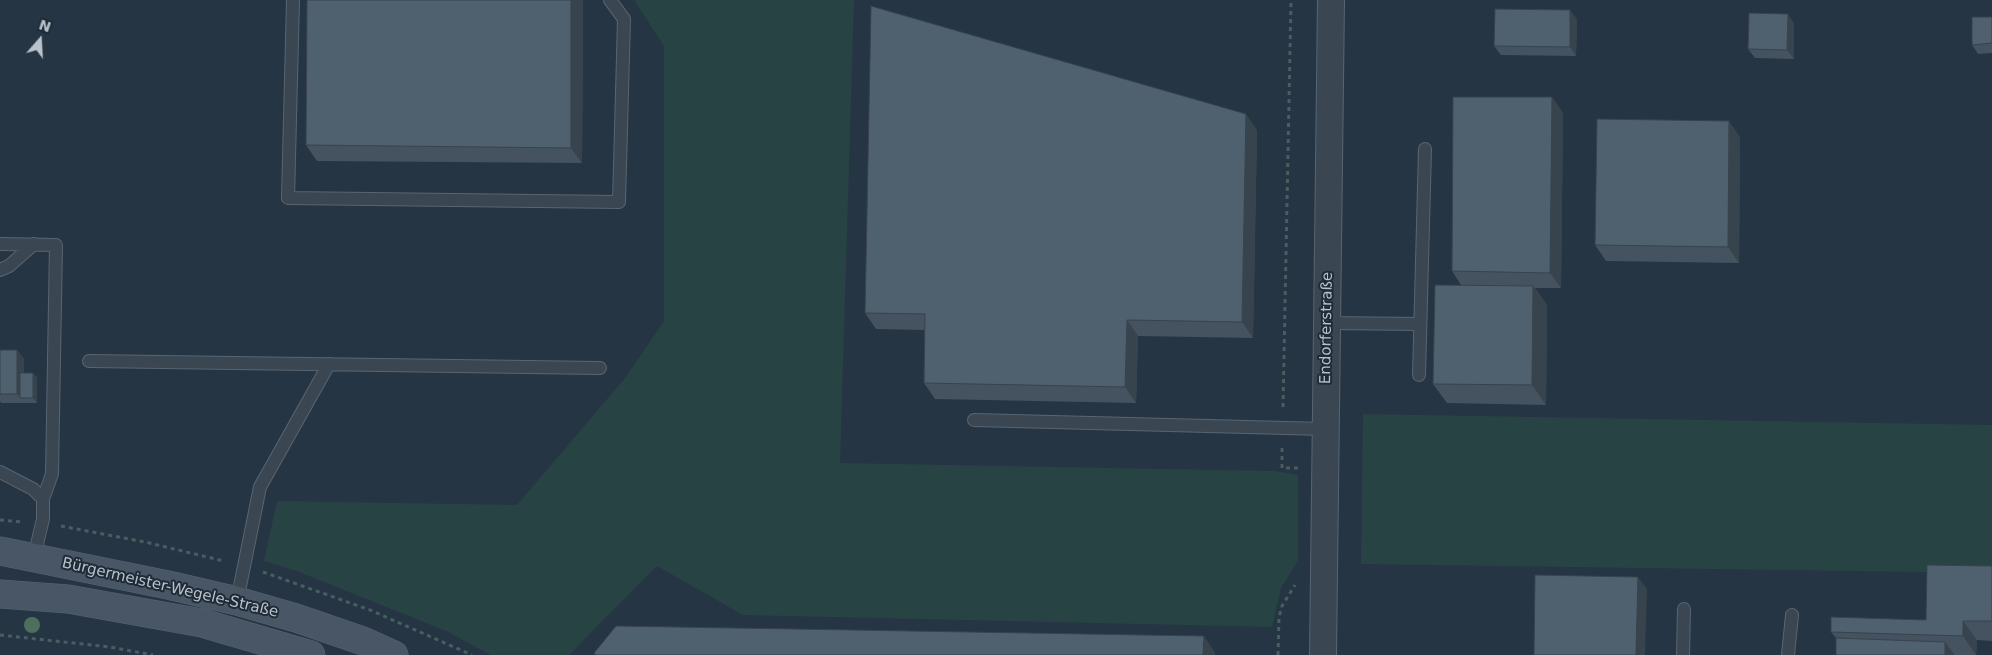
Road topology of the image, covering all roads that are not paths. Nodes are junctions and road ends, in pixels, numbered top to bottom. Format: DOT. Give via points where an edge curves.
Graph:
graph roads {
  1 [pos="293,0"];
  2 [pos="610,0"];
  3 [pos="1331,0"];
  4 [pos="1425,149"];
  5 [pos="0,244"];
  6 [pos="34,244"];
  7 [pos="0,270"];
  8 [pos="1327,323"];
  9 [pos="1420,324"];
  10 [pos="89,360"];
  11 [pos="329,364"];
  12 [pos="600,368"];
  13 [pos="1419,375"];
  14 [pos="974,420"];
  15 [pos="1325,430"];
  16 [pos="0,472"];
  17 [pos="43,499"];
  18 [pos="0,551"];
  19 [pos="34,557"];
  20 [pos="0,594"];
  21 [pos="237,601"];
  22 [pos="1684,609"];
  23 [pos="1792,615"];
  24 [pos="311,655"];
  25 [pos="394,655"];
  26 [pos="1323,655"];
  27 [pos="1683,655"];
  28 [pos="1788,655"];
  1 -- 2 [label="lane" via="288,198 619,202 624,19"];
  3 -- 8 [label="street, Endorferstraße"];
  4 -- 9 [label="lane"];
  5 -- 6 [label="lane"];
  6 -- 7 [label="lane"];
  6 -- 17 [label="lane" via="56,246 52,474"];
  8 -- 9 [label="lane"];
  8 -- 15 [label="street, Endorferstraße"];
  9 -- 13 [label="lane"];
  10 -- 11 [label="lane"];
  11 -- 12 [label="lane"];
  11 -- 21 [label="lane" via="260,487"];
  14 -- 15 [label="lane"];
  15 -- 26 [label="street, Endorferstraße"];
  16 -- 17 [label="lane" via="33,489"];
  17 -- 19 [label="lane" via="42,524"];
  18 -- 19 [label="main road, Bürgermeister-Wegele-Straße"];
  19 -- 21 [label="main road, Bürgermeister-Wegele-Straße"];
  20 -- 24 [label="main road, Bürgermeister-Wegele-Straße" via="68,600 202,623"];
  21 -- 25 [label="main road, Bürgermeister-Wegele-Straße" via="347,636"];
  22 -- 27 [label="lane"];
  23 -- 28 [label="lane"];
}
